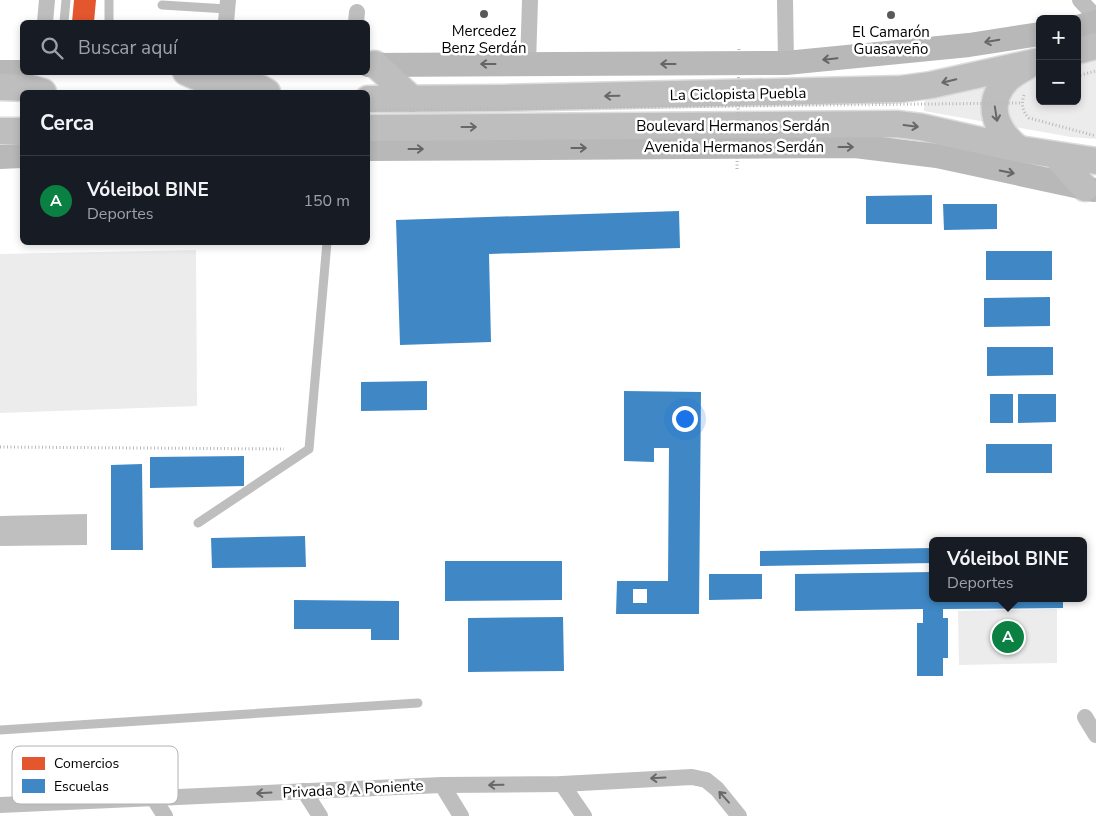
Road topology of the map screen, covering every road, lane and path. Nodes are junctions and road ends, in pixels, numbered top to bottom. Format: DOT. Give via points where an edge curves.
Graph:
graph roads {
  1 [pos="47,0"];
  2 [pos="66,0"];
  3 [pos="110,0"];
  4 [pos="530,0"];
  5 [pos="785,0"];
  6 [pos="1080,0"];
  7 [pos="162,5"];
  8 [pos="227,10"];
  9 [pos="1096,17"];
  10 [pos="45,20"];
  11 [pos="64,20"];
  12 [pos="109,20"];
  13 [pos="1096,22"];
  14 [pos="1081,26"];
  15 [pos="1036,35"];
  16 [pos="1096,46"];
  17 [pos="739,48"];
  18 [pos="1081,50"];
  19 [pos="786,63"];
  20 [pos="1035,63"];
  21 [pos="371,64"];
  22 [pos="528,64"];
  23 [pos="0,72"];
  24 [pos="20,72"];
  25 [pos="1096,72"];
  26 [pos="193,75"];
  27 [pos="1081,75"];
  28 [pos="0,87"];
  29 [pos="36,90"];
  30 [pos="264,90"];
  31 [pos="370,99"];
  32 [pos="412,99"];
  33 [pos="20,100"];
  34 [pos="0,101"];
  35 [pos="738,105"];
  36 [pos="370,110"];
  37 [pos="370,128"];
  38 [pos="0,131"];
  39 [pos="20,131"];
  40 [pos="1096,136"];
  41 [pos="370,149"];
  42 [pos="1019,150"];
  43 [pos="1055,155"];
  44 [pos="20,156"];
  45 [pos="0,157"];
  46 [pos="1096,161"];
  47 [pos="737,169"];
  48 [pos="1091,189"];
  49 [pos="327,245"];
  50 [pos="0,447"];
  51 [pos="309,449"];
  52 [pos="198,523"];
  53 [pos="418,703"];
  54 [pos="1085,717"];
  55 [pos="0,730"];
  56 [pos="1096,735"];
  57 [pos="562,784"];
  58 [pos="442,785"];
  59 [pos="304,791"];
  60 [pos="178,798"];
  61 [pos="26,804"];
  62 [pos="157,804"];
  63 [pos="0,805"];
  64 [pos="165,816"];
  65 [pos="320,816"];
  66 [pos="461,816"];
  67 [pos="584,816"];
  68 [pos="739,816"];
  1 -- 10 [label="street"];
  2 -- 11 [label="lane"];
  3 -- 12 [label="lane"];
  4 -- 22 [label="street"];
  5 -- 19 [label="street"];
  6 -- 9 [label="street"];
  7 -- 8 [label="lane"];
  13 -- 14 [label="main road"];
  15 -- 19 [label="main road, one-way" via="969,45"];
  16 -- 18 [label="main road"];
  17 -- 35 [label="path, bridge"];
  19 -- 22 [label="main road, one-way"];
  20 -- 32 [label="main road, Boulevard Hermanos Serdán, one-way" via="902,89"];
  20 -- 42 [label="main road, one-way" via="1007,79 1000,88 995,105 1002,132"];
  22 -- 21 [label="main road, one-way"];
  21 -- 32 [label="main road"];
  23 -- 24 [label="main road"];
  25 -- 27 [label="path"];
  26 -- 30 [label="main road" via="210,82"];
  28 -- 29 [label="main road"];
  31 -- 32 [label="main road, Boulevard Hermanos Serdán"];
  33 -- 34 [label="main road"];
  35 -- 36 [label="path, La Ciclopista Puebla, bridge"];
  35 -- 40 [label="path, La Ciclopista Puebla, bridge" via="1022,103 1026,114 1034,120"];
  35 -- 47 [label="path, bridge"];
  37 -- 42 [label="main road, Boulevard Hermanos Serdán, one-way" via="897,124"];
  38 -- 39 [label="main road"];
  41 -- 48 [label="main road, Avenida Hermanos Serdán, one-way" via="855,146 937,156"];
  42 -- 43 [label="main road, Boulevard Hermanos Serdán"];
  43 -- 46 [label="main road, Boulevard Hermanos Serdán"];
  43 -- 48 [label="main road"];
  44 -- 45 [label="main road"];
  49 -- 51 [label="lane"];
  50 -- 51 [label="path"];
  51 -- 52 [label="lane"];
  53 -- 55 [label="lane"];
  54 -- 56 [label="street"];
  57 -- 58 [label="street, Privada 8 A Poniente, one-way"];
  57 -- 67 [label="street"];
  68 -- 57 [label="street, Privada 8 A Poniente, one-way" via="706,780 692,777"];
  58 -- 59 [label="street, Privada 8 A Poniente"];
  58 -- 66 [label="street"];
  59 -- 60 [label="street, Privada 8 A Poniente, one-way"];
  59 -- 65 [label="street"];
  61 -- 63 [label="street, Privada 8 A Poniente"];
  62 -- 64 [label="street"];
}
